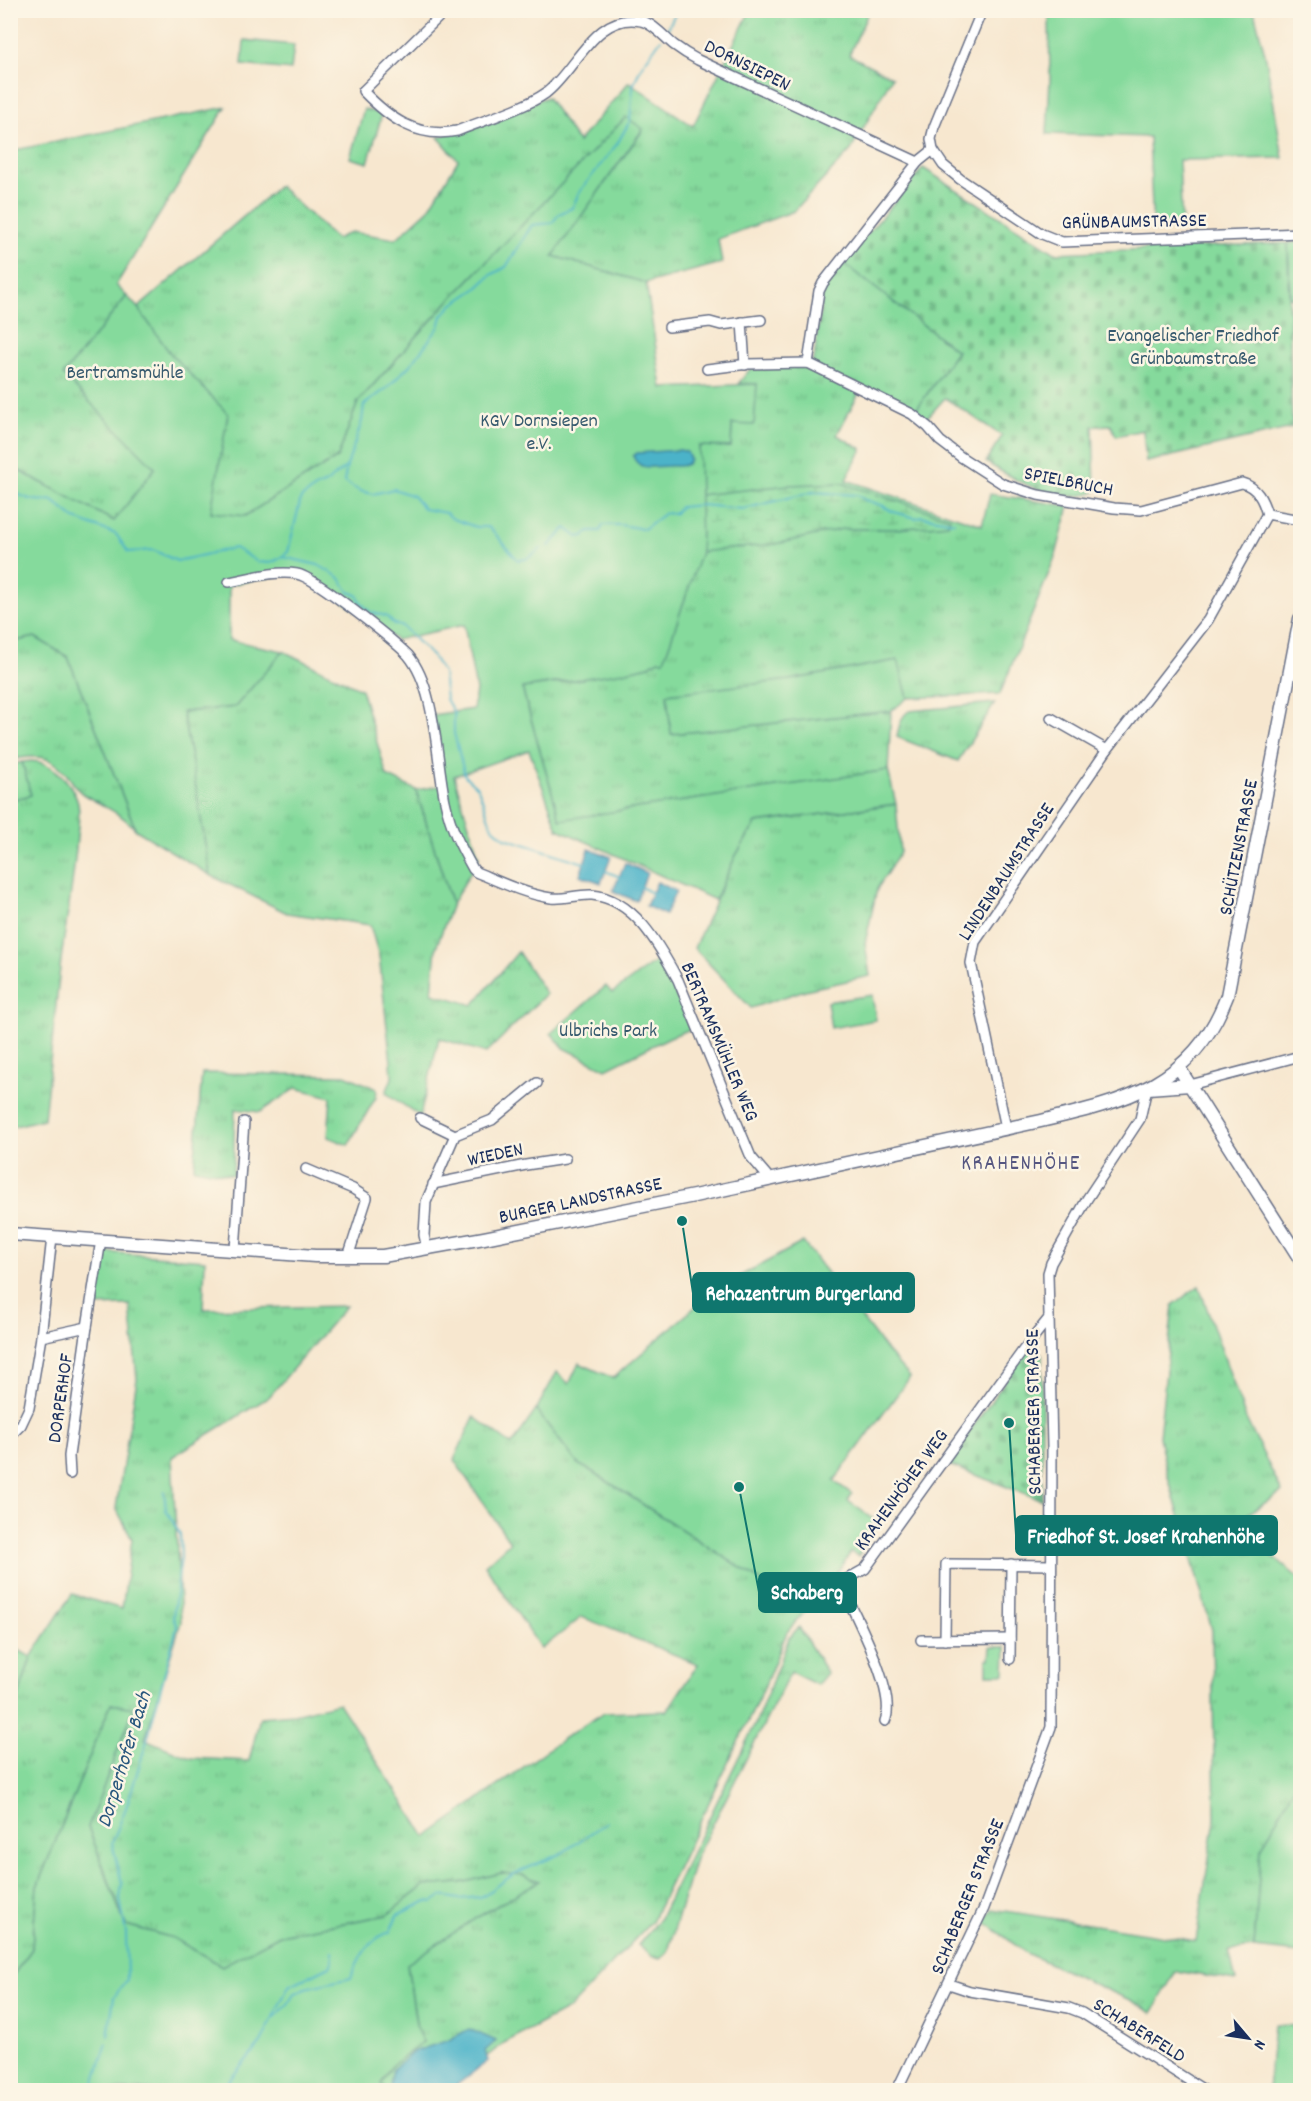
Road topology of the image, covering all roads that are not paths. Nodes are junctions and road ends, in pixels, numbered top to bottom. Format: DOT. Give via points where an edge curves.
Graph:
graph roads {
  1 [pos="446,10"];
  2 [pos="982,10"];
  3 [pos="933,150"];
  4 [pos="918,162"];
  5 [pos="1300,233"];
  6 [pos="762,320"];
  7 [pos="742,322"];
  8 [pos="669,327"];
  9 [pos="808,363"];
  10 [pos="745,365"];
  11 [pos="707,369"];
  12 [pos="1267,514"];
  13 [pos="1300,520"];
  14 [pos="229,582"];
  15 [pos="1300,619"];
  16 [pos="1051,718"];
  17 [pos="1107,750"];
  18 [pos="1300,1056"];
  19 [pos="1179,1068"];
  20 [pos="537,1083"];
  21 [pos="1190,1085"];
  22 [pos="1147,1088"];
  23 [pos="420,1118"];
  24 [pos="244,1122"];
  25 [pos="1006,1128"];
  26 [pos="455,1136"];
  27 [pos="565,1159"];
  28 [pos="306,1169"];
  29 [pos="769,1178"];
  30 [pos="433,1184"];
  31 [pos="10,1233"];
  32 [pos="52,1237"];
  33 [pos="102,1240"];
  34 [pos="427,1249"];
  35 [pos="235,1250"];
  36 [pos="348,1257"];
  37 [pos="1300,1258"];
  38 [pos="1049,1318"];
  39 [pos="87,1327"];
  40 [pos="42,1336"];
  41 [pos="10,1436"];
  42 [pos="70,1474"];
  43 [pos="1011,1564"];
  44 [pos="1051,1564"];
  45 [pos="921,1640"];
  46 [pos="945,1640"];
  47 [pos="1010,1640"];
  48 [pos="1010,1659"];
  49 [pos="885,1721"];
  50 [pos="950,1984"];
  51 [pos="897,2091"];
  52 [pos="1204,2091"];
  1 -- 4 [label="street, DORNSIEPEN" via="363,91 381,110 426,133 456,131 534,100 566,73 595,36 610,26 639,20 707,65"];
  2 -- 3 [label="street" via="934,127"];
  3 -- 4 [label="street"];
  3 -- 5 [label="street, GRÜNBAUMSTRASSE" via="960,179 1042,234 1062,242"];
  4 -- 9 [label="street" via="821,285"];
  6 -- 7 [label="street"];
  7 -- 8 [label="street"];
  7 -- 10 [label="street"];
  9 -- 10 [label="street, SPIELBRUCH"];
  9 -- 12 [label="street, SPIELBRUCH" via="912,414 960,458 1003,484 1044,496 1141,510 1242,483 1257,492"];
  10 -- 11 [label="street, SPIELBRUCH"];
  12 -- 13 [label="street"];
  12 -- 17 [label="street, LINDENBAUMSTRASSE" via="1208,620"];
  14 -- 29 [label="street, BERTRAMSMÜHLER WEG" via="288,573 303,575 408,655 426,688 445,801 455,836 473,868 515,889 549,898 600,897 619,904 636,919 659,947 678,980 751,1157"];
  15 -- 19 [label="main road, SCHÜTZENSTRASSE" via="1229,989 1208,1035"];
  16 -- 17 [label="street"];
  17 -- 25 [label="street, LINDENBAUMSTRASSE" via="981,933 971,955"];
  18 -- 21 [label="street"];
  19 -- 21 [label="main road"];
  19 -- 22 [label="main road, BURGER LANDSTRASSE"];
  20 -- 26 [label="street, WIEDEN" via="492,1120"];
  21 -- 22 [label="main road, BURGER LANDSTRASSE"];
  21 -- 37 [label="main road"];
  22 -- 25 [label="main road, BURGER LANDSTRASSE" via="1090,1110"];
  22 -- 38 [label="street, SCHABERGER STRASSE" via="1140,1119 1093,1190 1049,1268"];
  23 -- 26 [label="street, WIEDEN"];
  24 -- 35 [label="street"];
  25 -- 29 [label="main road, BURGER LANDSTRASSE"];
  26 -- 30 [label="street, WIEDEN"];
  27 -- 30 [label="street, WIEDEN"];
  28 -- 36 [label="street" via="367,1198"];
  29 -- 34 [label="main road, BURGER LANDSTRASSE"];
  30 -- 34 [label="street, WIEDEN" via="425,1210"];
  31 -- 32 [label="main road, BURGER LANDSTRASSE"];
  32 -- 33 [label="main road, BURGER LANDSTRASSE"];
  32 -- 40 [label="street, DORPERHOF"];
  33 -- 35 [label="main road, BURGER LANDSTRASSE"];
  33 -- 39 [label="street, DORPERHOF"];
  34 -- 36 [label="main road, BURGER LANDSTRASSE"];
  35 -- 36 [label="main road, BURGER LANDSTRASSE"];
  38 -- 44 [label="street, SCHABERGER STRASSE"];
  38 -- 49 [label="street, KRAHENHÖHER WEG" via="865,1569 840,1583 883,1684 888,1708"];
  39 -- 40 [label="street, DORPERHOF"];
  39 -- 42 [label="street, DORPERHOF" via="69,1456"];
  40 -- 41 [label="street, DORPERHOF" via="27,1414"];
  43 -- 44 [label="street"];
  43 -- 46 [label="street" via="946,1564"];
  43 -- 47 [label="street"];
  44 -- 50 [label="street, SCHABERGER STRASSE" via="1051,1728 984,1908"];
  45 -- 46 [label="street"];
  46 -- 47 [label="street"];
  47 -- 48 [label="street"];
  50 -- 51 [label="street, SCHABERGER STRASSE"];
  50 -- 52 [label="street, SCHABERFELD" via="1082,2013"];
}
